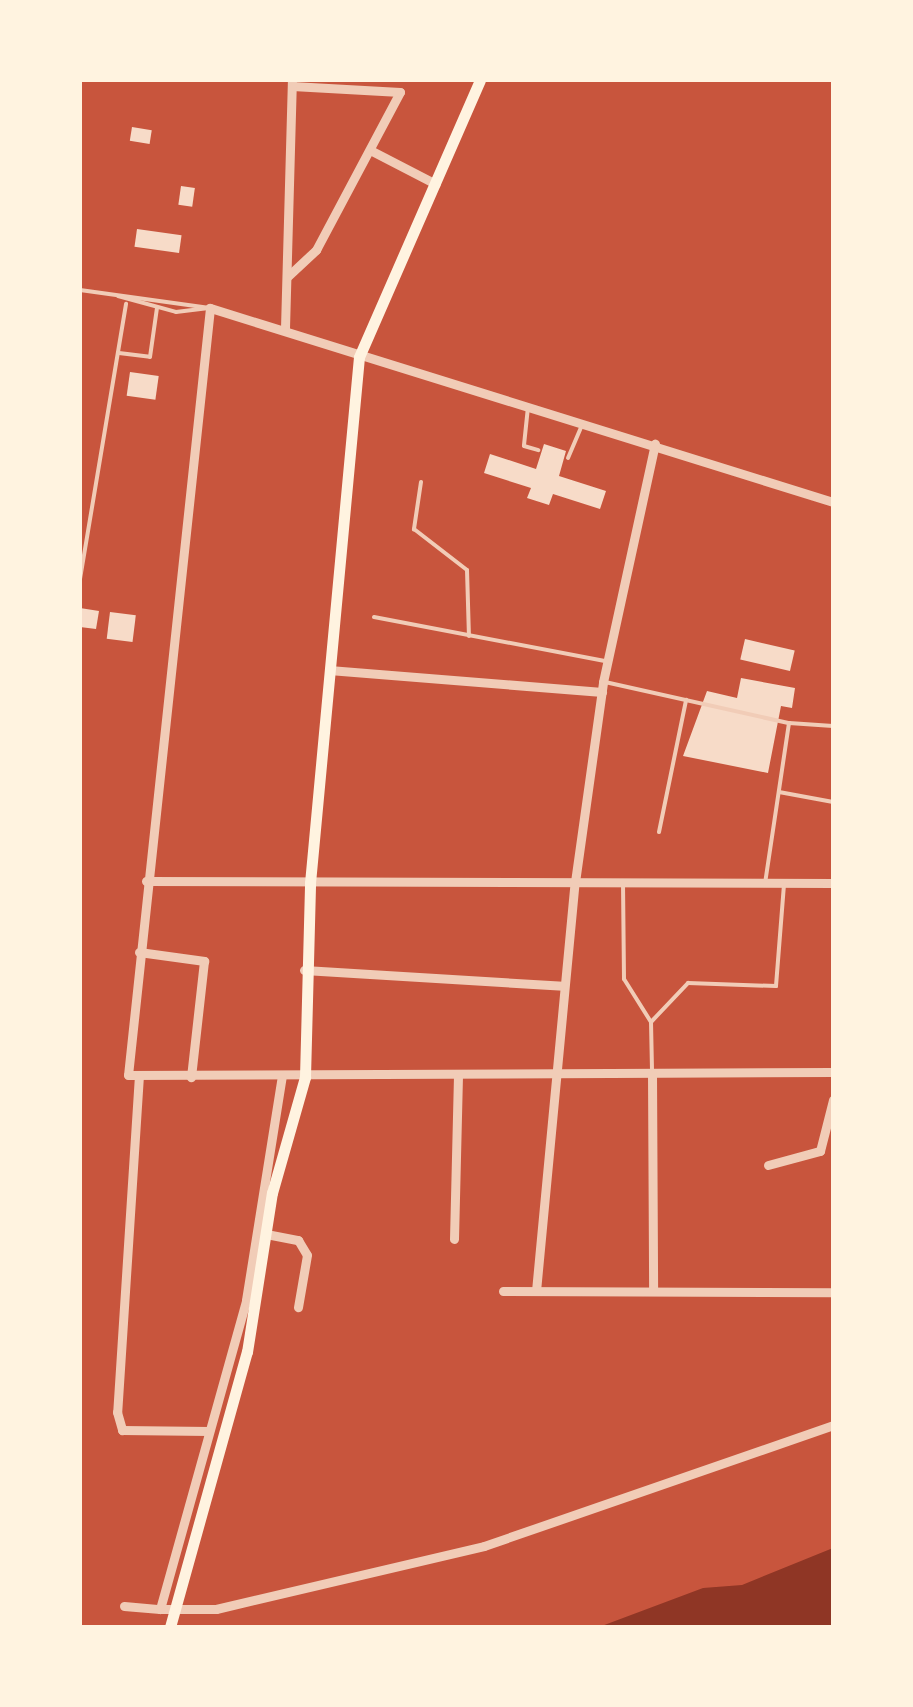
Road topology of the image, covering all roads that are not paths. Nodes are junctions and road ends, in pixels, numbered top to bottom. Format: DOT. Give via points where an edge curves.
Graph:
graph roads {
  1 [pos="398,80"];
  2 [pos="480,80"];
  3 [pos="292,83"];
  4 [pos="400,92"];
  5 [pos="370,150"];
  6 [pos="436,184"];
  7 [pos="287,277"];
  8 [pos="80,290"];
  9 [pos="118,296"];
  10 [pos="126,304"];
  11 [pos="157,308"];
  12 [pos="210,308"];
  13 [pos="286,328"];
  14 [pos="119,353"];
  15 [pos="360,357"];
  16 [pos="528,407"];
  17 [pos="582,423"];
  18 [pos="654,444"];
  19 [pos="538,450"];
  20 [pos="568,458"];
  21 [pos="422,482"];
  22 [pos="833,502"];
  23 [pos="80,579"];
  24 [pos="374,618"];
  25 [pos="469,636"];
  26 [pos="608,662"];
  27 [pos="329,670"];
  28 [pos="602,687"];
  29 [pos="686,700"];
  30 [pos="789,723"];
  31 [pos="833,726"];
  32 [pos="778,792"];
  33 [pos="833,802"];
  34 [pos="659,832"];
  35 [pos="146,880"];
  36 [pos="575,882"];
  37 [pos="623,882"];
  38 [pos="310,883"];
  39 [pos="765,883"];
  40 [pos="784,883"];
  41 [pos="833,883"];
  42 [pos="139,952"];
  43 [pos="304,970"];
  44 [pos="563,986"];
  45 [pos="651,1022"];
  46 [pos="833,1072"];
  47 [pos="652,1074"];
  48 [pos="139,1075"];
  49 [pos="458,1075"];
  50 [pos="554,1075"];
  51 [pos="282,1076"];
  52 [pos="305,1077"];
  53 [pos="191,1078"];
  54 [pos="833,1100"];
  55 [pos="768,1164"];
  56 [pos="258,1232"];
  57 [pos="454,1238"];
  58 [pos="654,1290"];
  59 [pos="504,1291"];
  60 [pos="536,1291"];
  61 [pos="833,1292"];
  62 [pos="298,1307"];
  63 [pos="833,1424"];
  64 [pos="209,1431"];
  65 [pos="124,1606"];
  66 [pos="160,1609"];
  67 [pos="170,1627"];
  1 -- 4 [label="street"];
  2 -- 6 [label="main road"];
  3 -- 4 [label="street"];
  3 -- 7 [label="street"];
  4 -- 5 [label="street"];
  5 -- 6 [label="street"];
  5 -- 7 [label="street" via="316,250"];
  6 -- 15 [label="main road"];
  7 -- 13 [label="street"];
  8 -- 9 [label="lane"];
  9 -- 10 [label="lane"];
  9 -- 12 [label="lane"];
  10 -- 11 [label="lane"];
  10 -- 14 [label="lane"];
  11 -- 12 [label="lane"];
  11 -- 14 [label="lane" via="150,357"];
  12 -- 13 [label="street"];
  12 -- 35 [label="street"];
  13 -- 15 [label="street"];
  14 -- 23 [label="lane"];
  15 -- 16 [label="street"];
  15 -- 27 [label="main road"];
  16 -- 17 [label="street"];
  16 -- 19 [label="lane" via="524,446"];
  17 -- 18 [label="street"];
  17 -- 20 [label="lane"];
  18 -- 22 [label="street"];
  18 -- 26 [label="street"];
  21 -- 25 [label="lane" via="414,529 467,570"];
  24 -- 25 [label="lane"];
  25 -- 26 [label="lane"];
  26 -- 28 [label="street"];
  27 -- 28 [label="street"];
  27 -- 38 [label="main road"];
  28 -- 29 [label="lane"];
  28 -- 36 [label="street"];
  29 -- 30 [label="lane"];
  29 -- 34 [label="lane"];
  30 -- 31 [label="lane"];
  30 -- 32 [label="lane"];
  32 -- 33 [label="lane"];
  32 -- 39 [label="lane"];
  35 -- 38 [label="street"];
  35 -- 42 [label="street"];
  36 -- 37 [label="street"];
  36 -- 38 [label="street"];
  36 -- 44 [label="street"];
  37 -- 39 [label="street"];
  37 -- 45 [label="lane" via="624,979"];
  38 -- 43 [label="main road"];
  39 -- 40 [label="street"];
  40 -- 41 [label="street"];
  40 -- 45 [label="lane" via="776,986 688,984"];
  42 -- 48 [label="street" via="128,1075"];
  42 -- 53 [label="street" via="204,960"];
  43 -- 44 [label="street"];
  43 -- 52 [label="main road"];
  44 -- 50 [label="street"];
  45 -- 47 [label="lane"];
  46 -- 47 [label="street"];
  47 -- 50 [label="street"];
  47 -- 58 [label="street"];
  48 -- 53 [label="street"];
  48 -- 64 [label="street" via="117,1412 122,1430"];
  49 -- 50 [label="street"];
  49 -- 52 [label="street"];
  49 -- 57 [label="street"];
  50 -- 60 [label="street"];
  51 -- 52 [label="street"];
  51 -- 53 [label="street"];
  51 -- 56 [label="street"];
  52 -- 67 [label="main road" via="272,1193 247,1352"];
  54 -- 55 [label="street" via="820,1151"];
  56 -- 62 [label="street" via="298,1240 307,1254"];
  56 -- 64 [label="street"];
  58 -- 60 [label="street"];
  58 -- 61 [label="street"];
  59 -- 60 [label="street"];
  63 -- 66 [label="street" via="484,1546 216,1609"];
  64 -- 66 [label="street"];
  65 -- 66 [label="street"];
}
